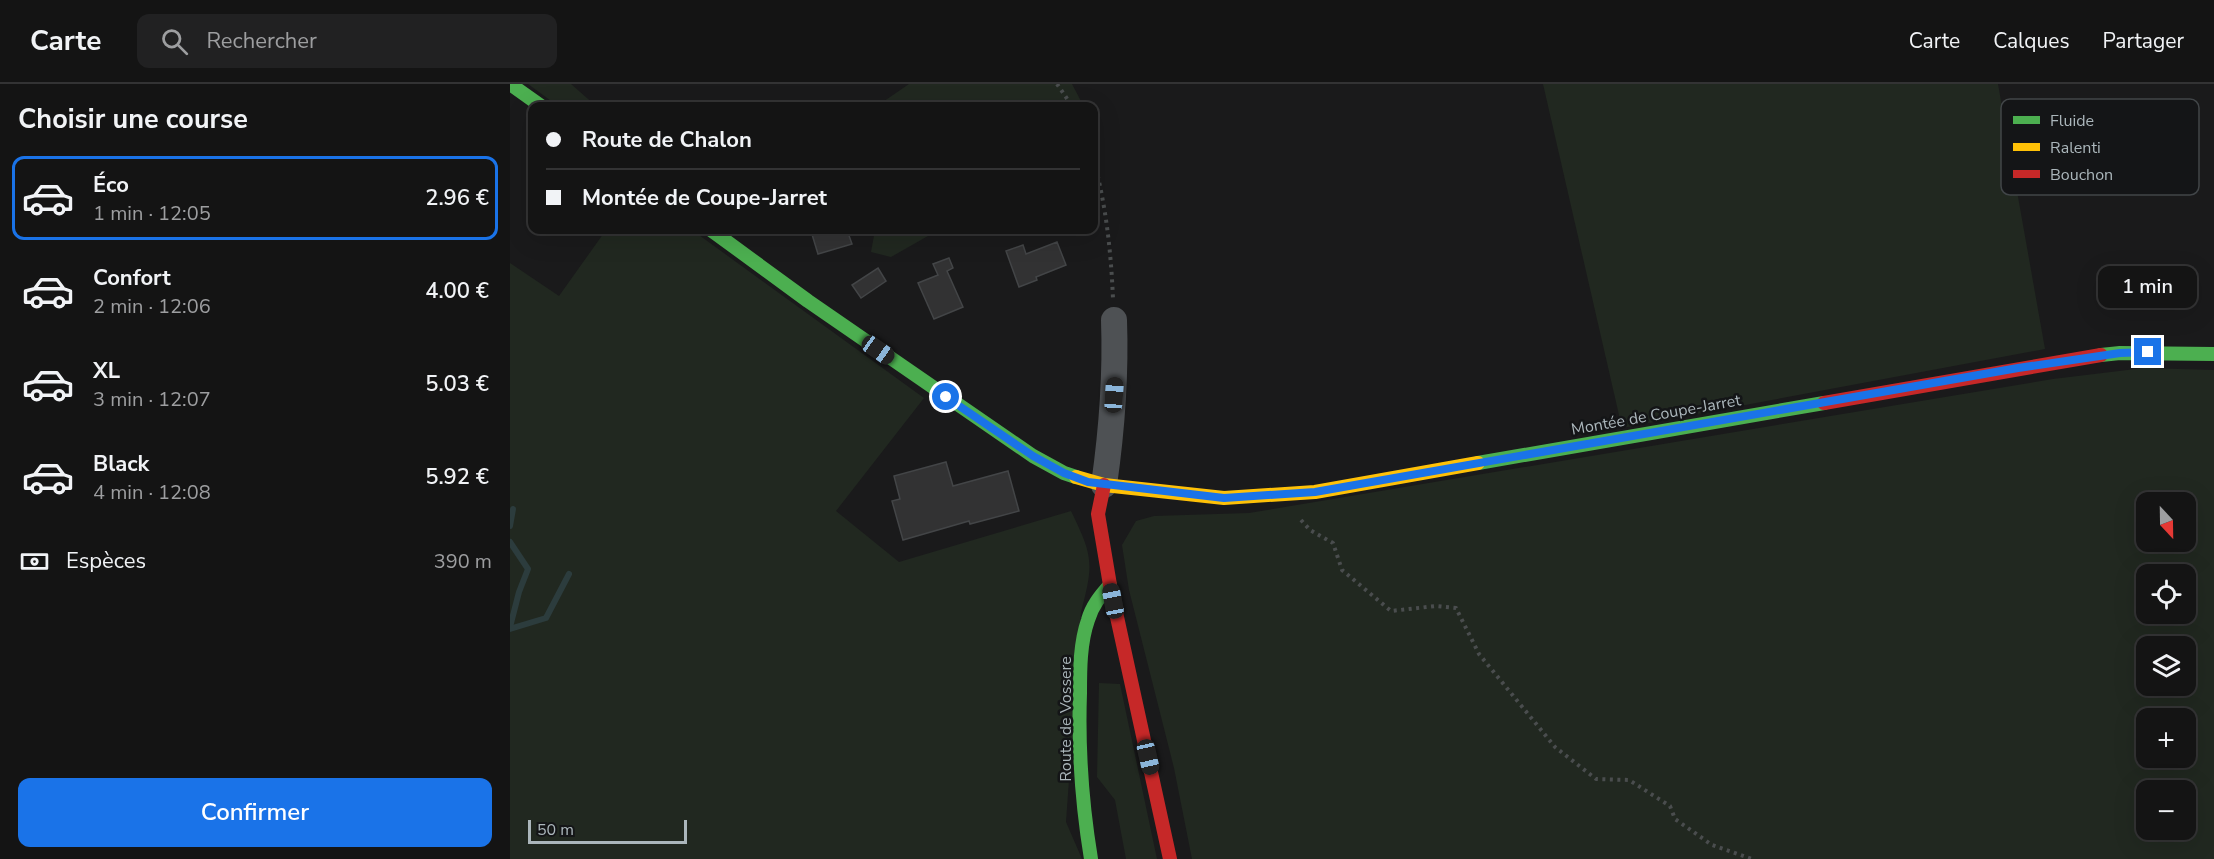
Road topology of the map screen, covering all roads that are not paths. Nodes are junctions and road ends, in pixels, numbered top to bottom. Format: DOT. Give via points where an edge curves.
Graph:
graph roads {
  1 [pos="510,84"];
  2 [pos="535,102"];
  3 [pos="717,234"];
  4 [pos="1114,320"];
  5 [pos="2214,354"];
  6 [pos="1104,485"];
  7 [pos="1110,585"];
  8 [pos="1091,859"];
  9 [pos="1170,859"];
  1 -- 2 [label="main road"];
  3 -- 6 [label="main road, Montée de Coupe-Jarret" via="1033,456 1064,473"];
  4 -- 6 [label="street" via="1115,385"];
  5 -- 6 [label="main road, Montée de Coupe-Jarret" via="2129,353 2079,358 1283,495 1224,498"];
  6 -- 7 [label="main road" via="1098,514"];
  7 -- 8 [label="main road, Route de Vossere" via="1091,609 1081,659 1080,770"];
  7 -- 9 [label="main road"];
}
